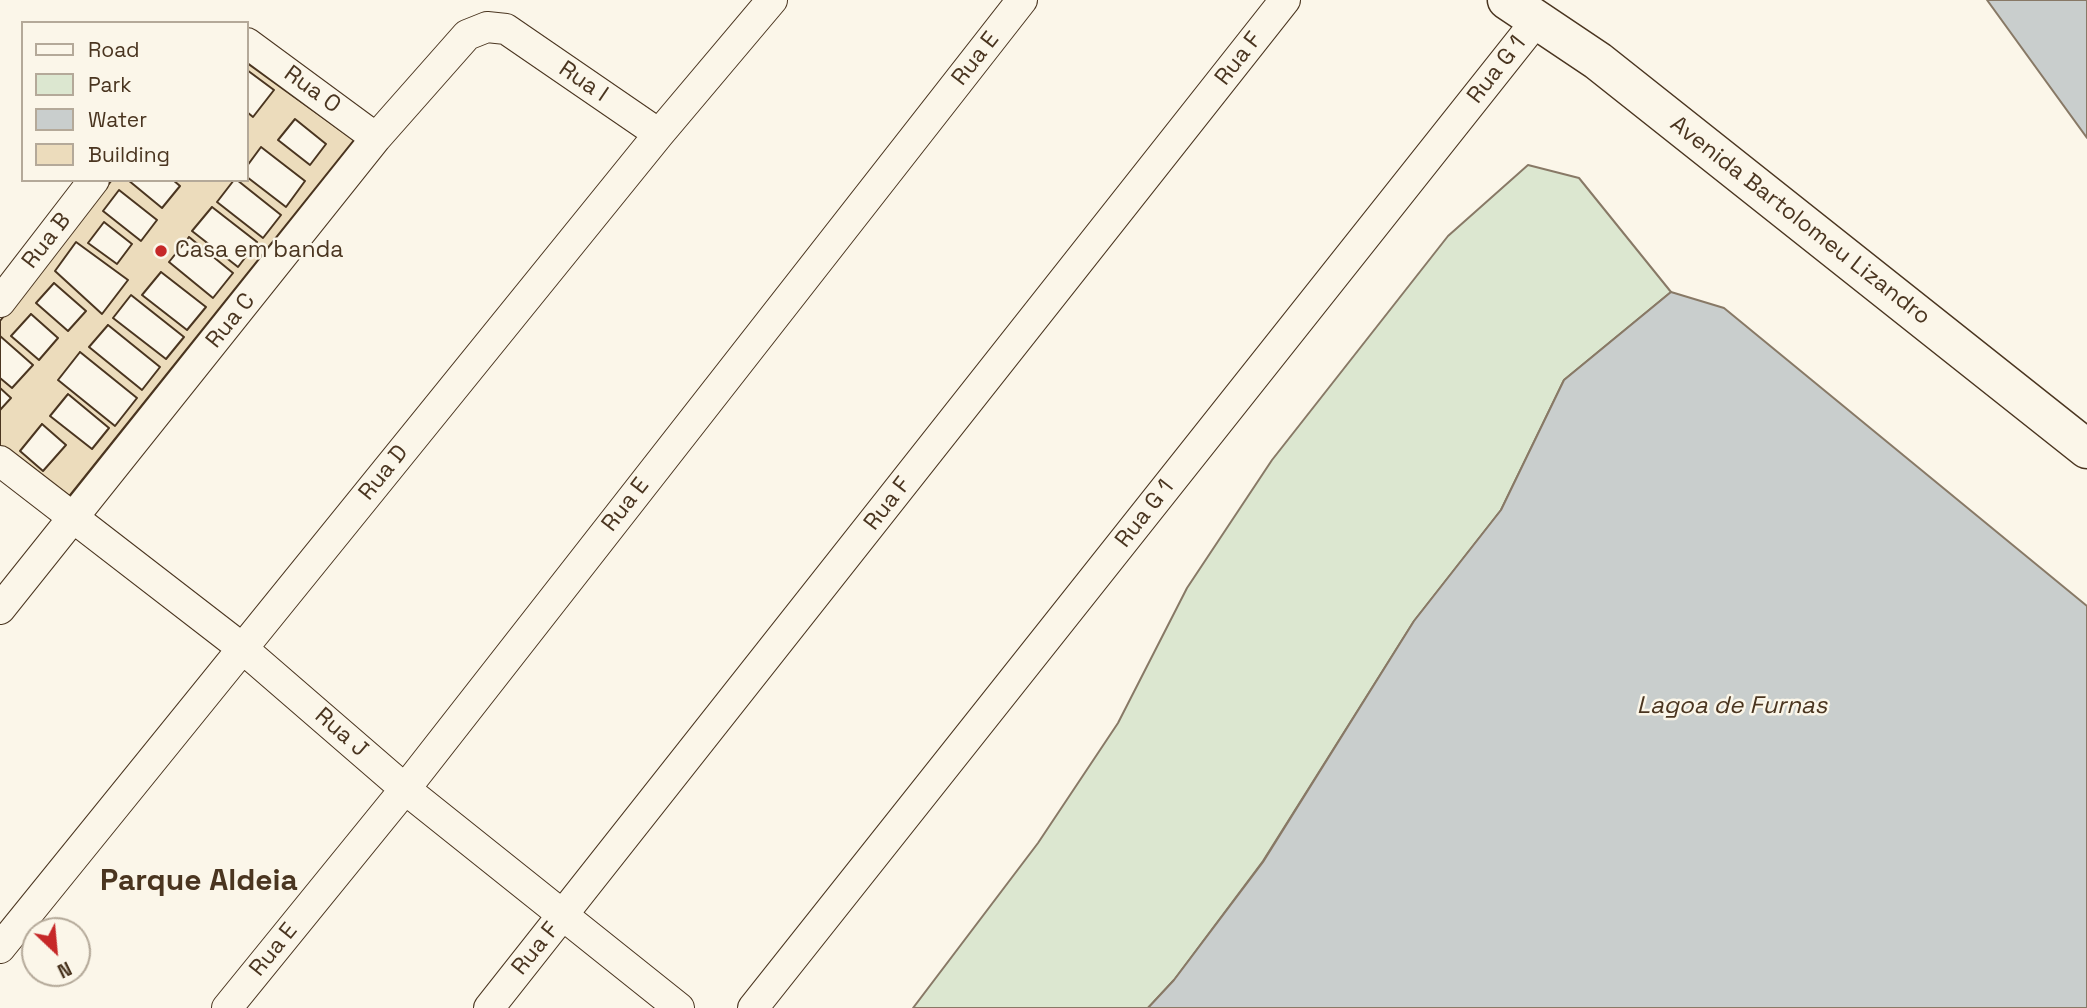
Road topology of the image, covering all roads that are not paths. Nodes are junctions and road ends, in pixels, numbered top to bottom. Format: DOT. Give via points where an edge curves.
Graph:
graph roads {
  1 [pos="772,0"];
  2 [pos="1022,0"];
  3 [pos="1285,0"];
  4 [pos="1522,10"];
  5 [pos="506,29"];
  6 [pos="248,44"];
  7 [pos="659,134"];
  8 [pos="376,138"];
  9 [pos="92,182"];
  10 [pos="0,302"];
  11 [pos="2087,449"];
  12 [pos="0,461"];
  13 [pos="74,518"];
  14 [pos="0,609"];
  15 [pos="242,648"];
  16 [pos="405,789"];
  17 [pos="563,916"];
  18 [pos="0,948"];
  19 [pos="227,1008"];
  20 [pos="489,1008"];
  21 [pos="679,1008"];
  22 [pos="753,1008"];
  1 -- 7 [label="street, Rua D"];
  2 -- 16 [label="street, Rua E"];
  3 -- 17 [label="street, Rua F"];
  4 -- 11 [label="highway, Avenida Bartolomeu Lizandro" via="1598,61"];
  4 -- 22 [label="street, Rua G 1"];
  5 -- 7 [label="street, Rua I"];
  5 -- 8 [label="street, Rua C" via="486,27 467,35"];
  6 -- 8 [label="street, Rua O"];
  7 -- 15 [label="street, Rua D"];
  8 -- 13 [label="street, Rua C"];
  9 -- 10 [label="street, Rua B"];
  12 -- 13 [label="street, Rua J"];
  13 -- 14 [label="street, Rua C"];
  13 -- 15 [label="street, Rua J"];
  15 -- 16 [label="street, Rua J"];
  15 -- 18 [label="street, Rua D"];
  16 -- 17 [label="street, Rua J"];
  16 -- 19 [label="street, Rua E"];
  17 -- 20 [label="street, Rua F"];
  17 -- 21 [label="street, Rua J"];
}
